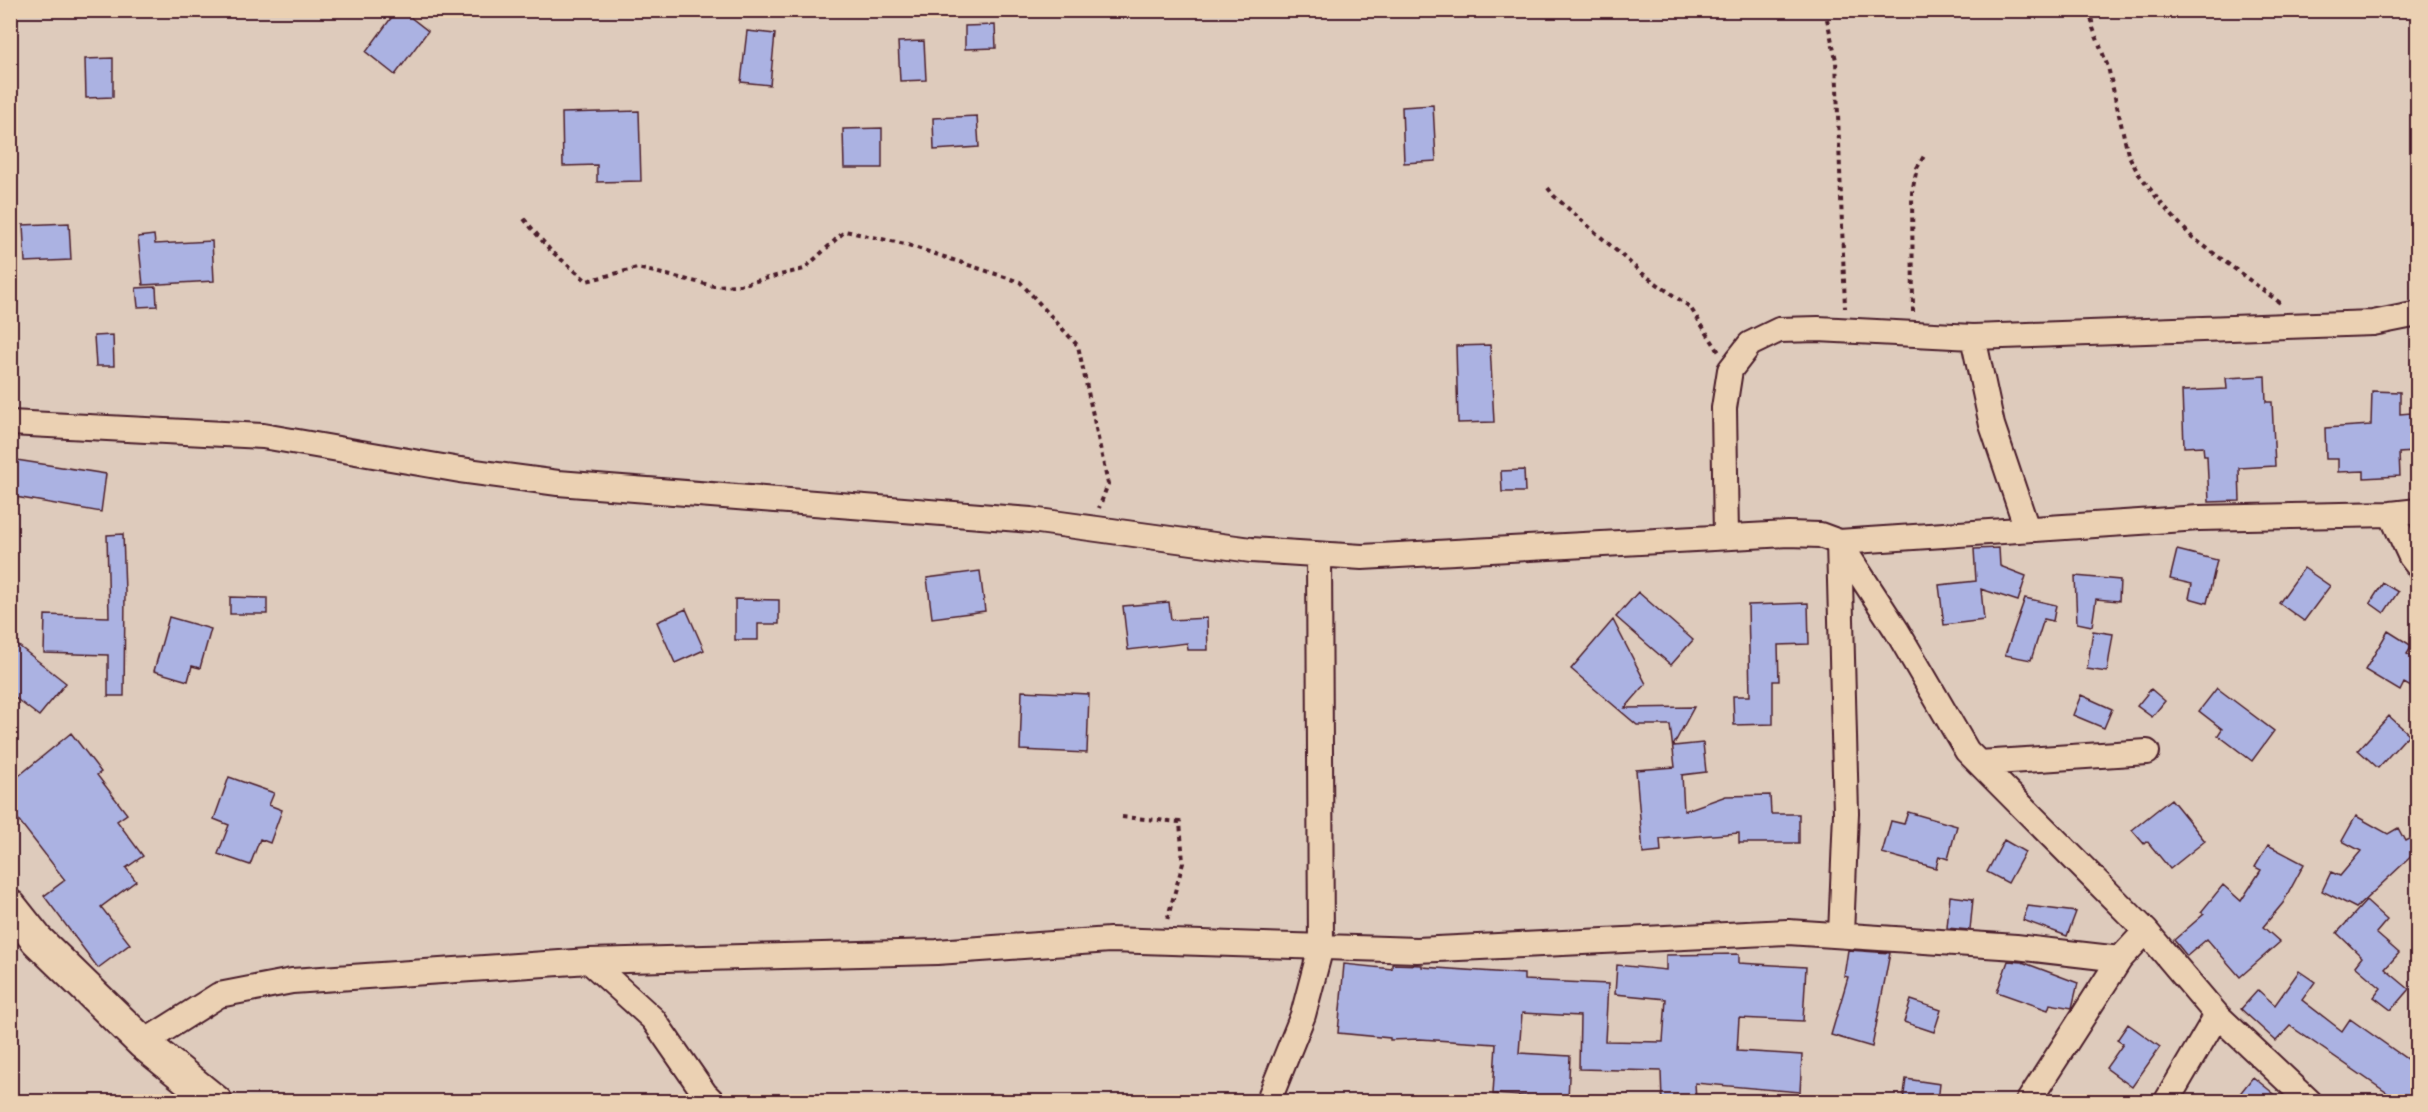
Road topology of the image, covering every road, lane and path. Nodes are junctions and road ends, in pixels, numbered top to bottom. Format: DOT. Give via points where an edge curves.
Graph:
graph roads {
  1 [pos="1825,10"];
  2 [pos="2090,10"];
  3 [pos="1924,156"];
  4 [pos="1548,188"];
  5 [pos="524,219"];
  6 [pos="2418,314"];
  7 [pos="2311,325"];
  8 [pos="1846,330"];
  9 [pos="1914,334"];
  10 [pos="1973,337"];
  11 [pos="1730,370"];
  12 [pos="10,423"];
  13 [pos="2418,511"];
  14 [pos="2391,514"];
  15 [pos="1092,528"];
  16 [pos="2027,529"];
  17 [pos="1726,537"];
  18 [pos="1839,542"];
  19 [pos="1319,555"];
  20 [pos="2418,566"];
  21 [pos="2147,752"];
  22 [pos="1979,763"];
  23 [pos="1122,817"];
  24 [pos="10,906"];
  25 [pos="2146,931"];
  26 [pos="1841,934"];
  27 [pos="1162,942"];
  28 [pos="1321,946"];
  29 [pos="2120,960"];
  30 [pos="589,961"];
  31 [pos="2217,1015"];
  32 [pos="143,1043"];
  33 [pos="216,1101"];
  34 [pos="713,1101"];
  35 [pos="1268,1101"];
  36 [pos="2028,1101"];
  37 [pos="2166,1101"];
  38 [pos="2310,1101"];
  1 -- 8 [label="path" via="1836,60"];
  2 -- 7 [label="path" via="2128,154 2138,173 2192,237"];
  3 -- 9 [label="path" via="1912,192"];
  4 -- 11 [label="path" via="1643,274 1690,307"];
  5 -- 15 [label="path" via="550,250 587,281 637,268 714,286 740,285 804,269 845,231 905,244 1020,282 1078,346 1108,484"];
  6 -- 7 [label="street" via="2373,323"];
  7 -- 10 [label="street"];
  8 -- 9 [label="street"];
  8 -- 11 [label="street" via="1779,330 1750,344"];
  9 -- 10 [label="street"];
  10 -- 16 [label="street" via="1992,425"];
  11 -- 17 [label="street" via="1724,408"];
  12 -- 15 [label="street" via="263,436 558,483"];
  13 -- 14 [label="street"];
  14 -- 16 [label="street" via="2199,518"];
  14 -- 20 [label="street"];
  15 -- 19 [label="street" via="1251,550"];
  16 -- 18 [label="street"];
  17 -- 18 [label="street" via="1809,534"];
  17 -- 19 [label="street" via="1362,557"];
  18 -- 22 [label="street" via="1967,751"];
  18 -- 26 [label="street" via="1846,813"];
  19 -- 28 [label="street"];
  21 -- 22 [label="street"];
  22 -- 25 [label="street"];
  23 -- 27 [label="path" via="1180,822 1183,863"];
  24 -- 32 [label="street" via="38,940"];
  25 -- 29 [label="street"];
  25 -- 31 [label="street"];
  26 -- 28 [label="street" via="1788,932 1417,950"];
  26 -- 29 [label="street" via="2016,947"];
  27 -- 28 [label="street"];
  27 -- 30 [label="street" via="1110,940 937,952"];
  28 -- 35 [label="street" via="1303,1015"];
  29 -- 36 [label="street"];
  30 -- 32 [label="street" via="292,981 219,995"];
  30 -- 34 [label="street" via="653,1019"];
  31 -- 37 [label="street"];
  31 -- 38 [label="street"];
  32 -- 33 [label="street"];
}
